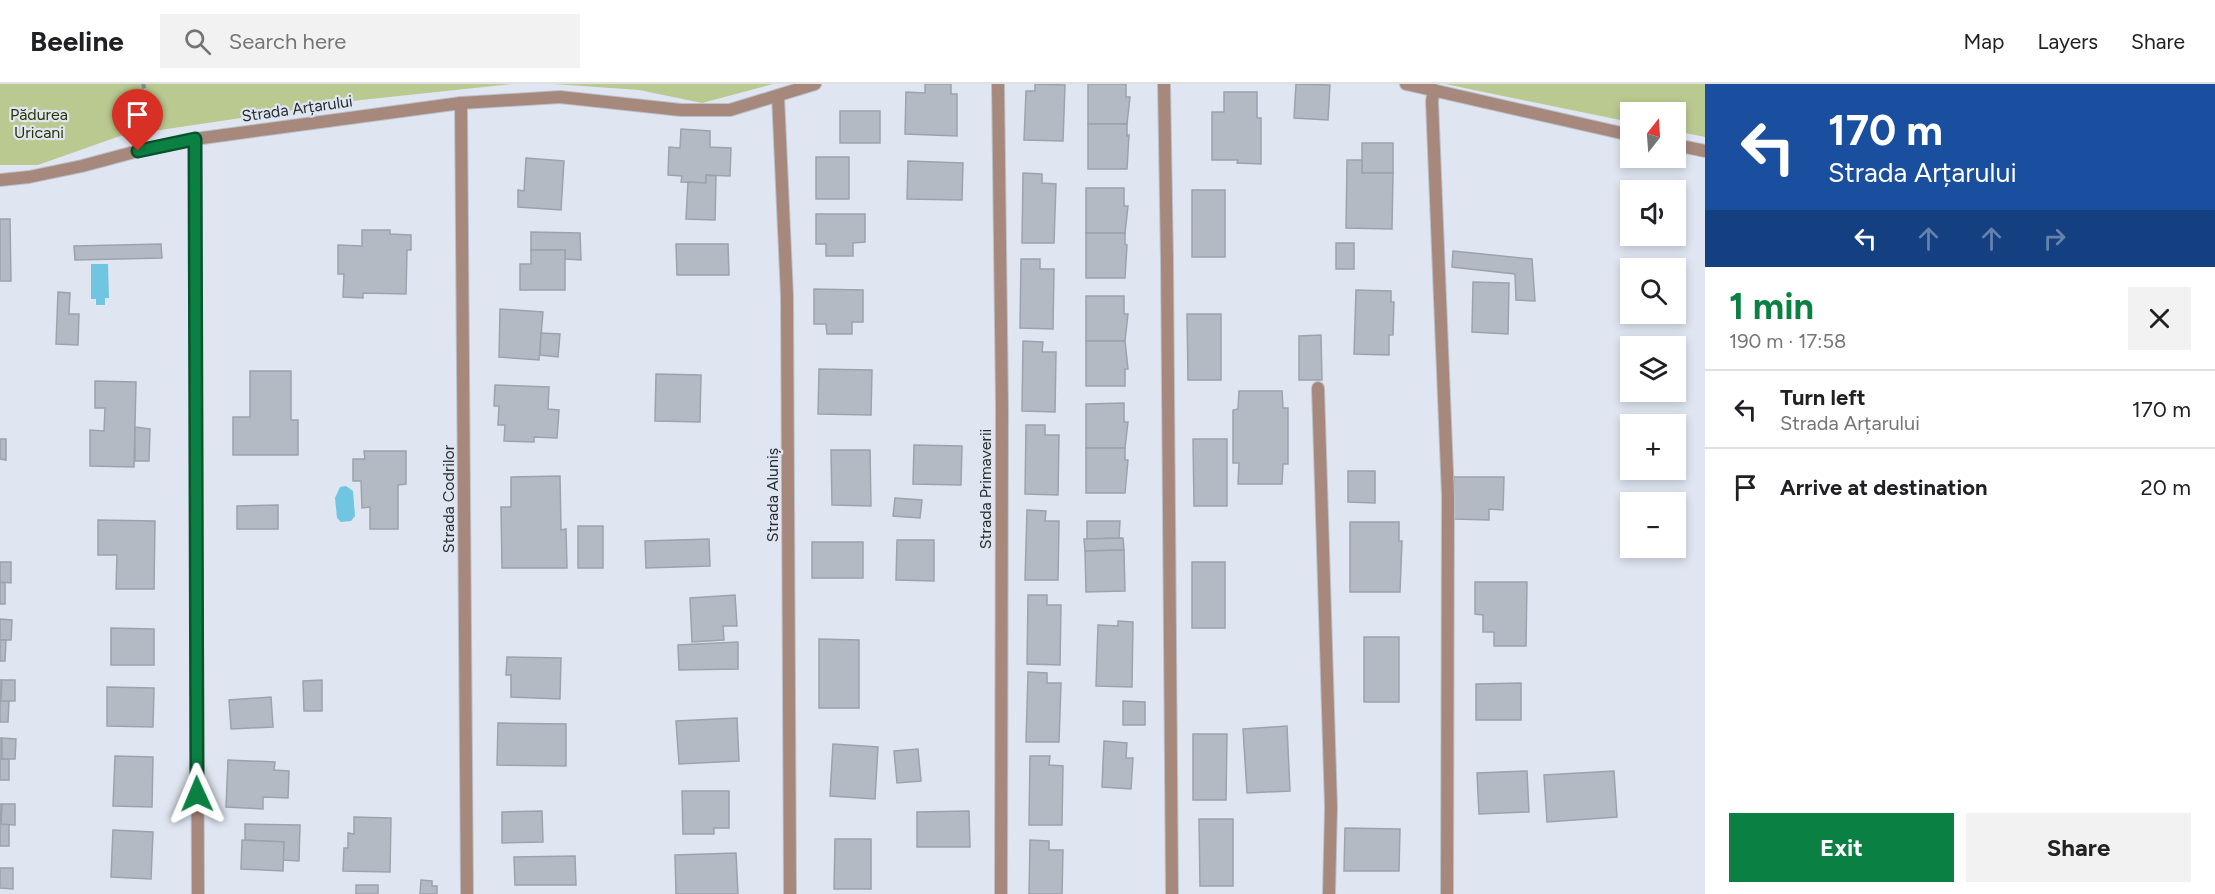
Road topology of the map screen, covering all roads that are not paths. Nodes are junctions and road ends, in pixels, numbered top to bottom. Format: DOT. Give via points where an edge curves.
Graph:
graph roads {
  1 [pos="815,84"];
  2 [pos="998,84"];
  3 [pos="1164,84"];
  4 [pos="1406,84"];
  5 [pos="1434,90"];
  6 [pos="778,96"];
  7 [pos="461,103"];
  8 [pos="1620,133"];
  9 [pos="195,139"];
  10 [pos="1686,147"];
  11 [pos="1705,151"];
  12 [pos="0,180"];
  13 [pos="1318,388"];
  14 [pos="198,894"];
  15 [pos="467,894"];
  16 [pos="790,894"];
  17 [pos="1001,894"];
  18 [pos="1172,894"];
  19 [pos="1329,894"];
  20 [pos="1447,894"];
  1 -- 6 [label="street, Strada Arțarului"];
  2 -- 17 [label="street, Strada Primaverii"];
  3 -- 18 [label="street"];
  4 -- 5 [label="street"];
  5 -- 8 [label="street"];
  5 -- 20 [label="street" via="1449,495"];
  6 -- 7 [label="street, Strada Arțarului" via="730,110 681,110 560,98"];
  6 -- 16 [label="street, Strada Aluniș" via="787,296"];
  7 -- 9 [label="street, Strada Arțarului"];
  7 -- 15 [label="street, Strada Codrilor"];
  9 -- 12 [label="street, Strada Arțarului" via="72,168"];
  9 -- 14 [label="street"];
  10 -- 11 [label="street"];
  13 -- 19 [label="street"];
}
